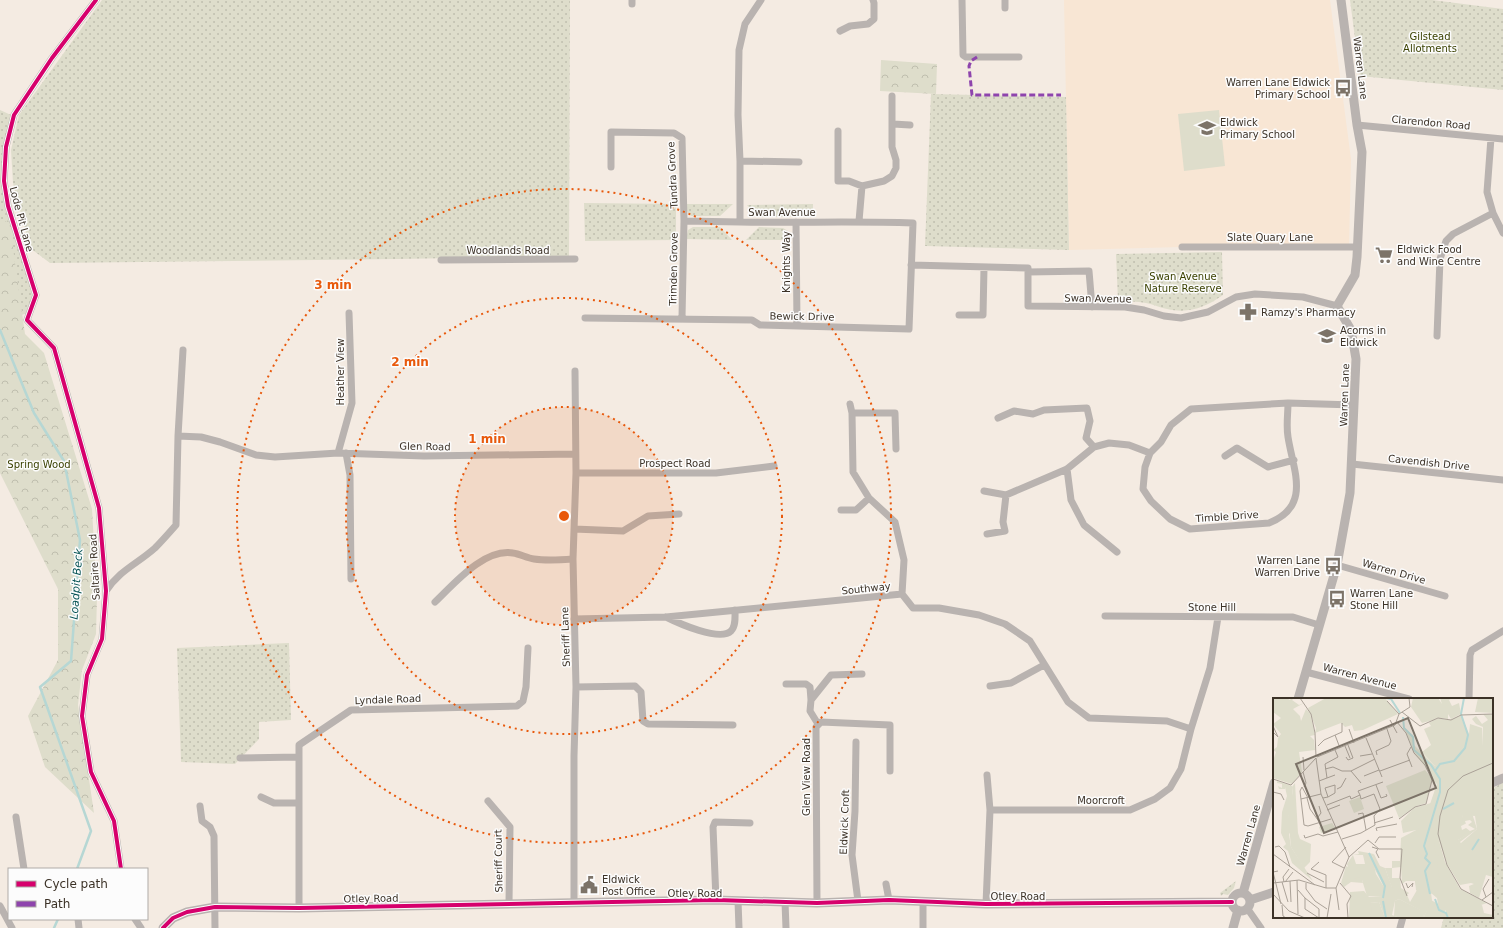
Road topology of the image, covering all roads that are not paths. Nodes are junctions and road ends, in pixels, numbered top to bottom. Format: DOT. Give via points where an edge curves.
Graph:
graph roads {
  1 [pos="96,0"];
  2 [pos="760,0"];
  3 [pos="873,0"];
  4 [pos="962,0"];
  5 [pos="1005,0"];
  6 [pos="1341,0"];
  7 [pos="1005,8"];
  8 [pos="840,31"];
  9 [pos="1019,57"];
  10 [pos="892,96"];
  11 [pos="893,124"];
  12 [pos="910,125"];
  13 [pos="1357,125"];
  14 [pos="838,132"];
  15 [pos="1491,138"];
  16 [pos="1503,139"];
  17 [pos="740,161"];
  18 [pos="799,162"];
  19 [pos="611,167"];
  20 [pos="862,186"];
  21 [pos="1493,213"];
  22 [pos="684,221"];
  23 [pos="859,221"];
  24 [pos="740,222"];
  25 [pos="796,222"];
  26 [pos="1503,233"];
  27 [pos="1182,246"];
  28 [pos="1358,247"];
  29 [pos="575,259"];
  30 [pos="441,260"];
  31 [pos="911,265"];
  32 [pos="984,268"];
  33 [pos="1028,272"];
  34 [pos="1337,306"];
  35 [pos="1092,307"];
  36 [pos="349,313"];
  37 [pos="959,315"];
  38 [pos="585,318"];
  39 [pos="682,318"];
  40 [pos="27,320"];
  41 [pos="797,325"];
  42 [pos="1437,336"];
  43 [pos="183,350"];
  44 [pos="575,371"];
  45 [pos="1288,403"];
  46 [pos="850,404"];
  47 [pos="1354,405"];
  48 [pos="852,413"];
  49 [pos="998,418"];
  50 [pos="178,436"];
  51 [pos="1094,448"];
  52 [pos="896,449"];
  53 [pos="338,453"];
  54 [pos="346,453"];
  55 [pos="1150,453"];
  56 [pos="576,454"];
  57 [pos="1225,456"];
  58 [pos="1294,460"];
  59 [pos="1352,464"];
  60 [pos="774,466"];
  61 [pos="1067,469"];
  62 [pos="576,473"];
  63 [pos="1503,480"];
  64 [pos="984,491"];
  65 [pos="1006,495"];
  66 [pos="870,498"];
  67 [pos="841,510"];
  68 [pos="679,514"];
  69 [pos="574,529"];
  70 [pos="987,534"];
  71 [pos="1117,552"];
  72 [pos="573,558"];
  73 [pos="1337,565"];
  74 [pos="351,579"];
  75 [pos="106,591"];
  76 [pos="902,594"];
  77 [pos="1445,596"];
  78 [pos="435,602"];
  79 [pos="735,610"];
  80 [pos="1105,616"];
  81 [pos="666,617"];
  82 [pos="1218,617"];
  83 [pos="574,619"];
  84 [pos="1319,625"];
  85 [pos="1503,631"];
  86 [pos="528,648"];
  87 [pos="1044,664"];
  88 [pos="1306,672"];
  89 [pos="862,674"];
  90 [pos="786,684"];
  91 [pos="990,686"];
  92 [pos="576,687"];
  93 [pos="1298,698"];
  94 [pos="1405,698"];
  95 [pos="1469,698"];
  96 [pos="811,700"];
  97 [pos="733,724"];
  98 [pos="818,724"];
  99 [pos="1191,729"];
  100 [pos="856,742"];
  101 [pos="299,757"];
  102 [pos="240,758"];
  103 [pos="890,771"];
  104 [pos="988,776"];
  105 [pos="1503,778"];
  106 [pos="1493,783"];
  107 [pos="1273,787"];
  108 [pos="261,798"];
  109 [pos="488,801"];
  110 [pos="299,803"];
  111 [pos="200,806"];
  112 [pos="990,810"];
  113 [pos="16,817"];
  114 [pos="750,823"];
  115 [pos="24,868"];
  116 [pos="121,868"];
  117 [pos="886,884"];
  118 [pos="1273,892"];
  119 [pos="716,900"];
  120 [pos="889,900"];
  121 [pos="1247,900"];
  122 [pos="738,901"];
  123 [pos="858,901"];
  124 [pos="785,902"];
  125 [pos="923,902"];
  126 [pos="509,903"];
  127 [pos="574,903"];
  128 [pos="817,903"];
  129 [pos="986,904"];
  130 [pos="0,906"];
  131 [pos="1235,906"];
  132 [pos="215,907"];
  133 [pos="299,908"];
  134 [pos="8,916"];
  135 [pos="1403,918"];
  136 [pos="136,920"];
  137 [pos="142,928"];
  138 [pos="163,928"];
  139 [pos="216,928"];
  140 [pos="739,928"];
  141 [pos="786,928"];
  142 [pos="923,928"];
  143 [pos="1233,928"];
  144 [pos="1261,928"];
  145 [pos="1400,928"];
  1 -- 40 [label="street, Lode Pit Lane" via="52,58 14,115 6,147 4,181 8,206 36,295"];
  2 -- 17 [label="street, Swan Avenue" via="745,24 739,50"];
  3 -- 8 [label="street" via="874,19 868,24 850,26"];
  4 -- 9 [label="street" via="963,55"];
  5 -- 7 [label="street"];
  6 -- 13 [label="street, Warren Lane"];
  10 -- 11 [label="street"];
  11 -- 12 [label="street"];
  11 -- 20 [label="street" via="892,147 896,168 892,176 884,181"];
  13 -- 15 [label="street, Clarendon Road"];
  13 -- 28 [label="street, Warren Lane" via="1362,152"];
  14 -- 20 [label="street" via="838,181 849,181"];
  15 -- 16 [label="street, Clarendon Road"];
  15 -- 21 [label="street" via="1487,192"];
  17 -- 18 [label="street"];
  17 -- 24 [label="street, Swan Avenue"];
  19 -- 22 [label="street, Tundra Grove" via="611,132 674,133 682,138"];
  20 -- 23 [label="street"];
  21 -- 26 [label="street"];
  21 -- 42 [label="street" via="1453,234 1446,241 1440,259"];
  22 -- 24 [label="street"];
  22 -- 39 [label="street, Trimden Grove"];
  23 -- 25 [label="street, Swan Avenue"];
  23 -- 31 [label="street, Swan Avenue" via="913,223"];
  24 -- 25 [label="street, Swan Avenue"];
  25 -- 41 [label="street, Knights Way"];
  27 -- 28 [label="street, Slate Quary Lane"];
  28 -- 34 [label="street, Warren Lane" via="1355,275"];
  29 -- 30 [label="street, Woodlands Road"];
  31 -- 32 [label="street"];
  31 -- 41 [label="street, Bewick Drive" via="909,329"];
  32 -- 33 [label="street" via="1028,268"];
  32 -- 37 [label="street" via="983,315"];
  33 -- 35 [label="street" via="1089,271"];
  33 -- 35 [label="street, Swan Avenue" via="1028,306"];
  34 -- 35 [label="street, Swan Avenue" via="1302,297 1255,294 1236,297 1208,312 1186,318 1125,307"];
  34 -- 47 [label="street, Warren Lane" via="1351,330 1356,359"];
  36 -- 53 [label="street, Heather View" via="352,403"];
  38 -- 39 [label="street, Bewick Drive"];
  39 -- 41 [label="street, Bewick Drive" via="752,320 760,325"];
  40 -- 75 [label="street, Saltaire Road" via="54,348 99,508"];
  43 -- 50 [label="street"];
  44 -- 56 [label="street, Sheriff Lane"];
  45 -- 47 [label="street, Timble Drive"];
  45 -- 55 [label="street, Timble Drive" via="1191,409 1171,425 1161,442"];
  45 -- 58 [label="street, Timble Drive" via="1288,437"];
  46 -- 48 [label="street"];
  47 -- 59 [label="street, Warren Lane"];
  48 -- 52 [label="street" via="895,413"];
  48 -- 66 [label="street" via="853,472"];
  49 -- 51 [label="street" via="1014,411 1033,414 1044,410 1087,408 1090,421 1086,438"];
  50 -- 53 [label="street, Glen Road" via="201,437 256,455 275,457"];
  50 -- 75 [label="street" via="176,525 154,548 112,582"];
  51 -- 55 [label="street" via="1109,443 1129,445"];
  51 -- 61 [label="street"];
  53 -- 54 [label="street, Glen Road"];
  54 -- 56 [label="street, Glen Road" via="424,456"];
  54 -- 74 [label="street" via="350,475"];
  55 -- 58 [label="street, Timble Drive" via="1145,467 1143,489 1151,501 1170,519 1190,529 1269,523 1279,519 1288,512 1294,502 1297,482"];
  56 -- 62 [label="street, Sheriff Lane"];
  57 -- 58 [label="street" via="1237,448 1268,467"];
  59 -- 63 [label="street, Cavendish Drive"];
  59 -- 73 [label="street, Warren Lane" via="1350,493"];
  60 -- 62 [label="street, Prospect Road" via="716,473"];
  61 -- 65 [label="street"];
  61 -- 71 [label="street" via="1071,500 1084,525"];
  62 -- 69 [label="street, Sheriff Lane"];
  64 -- 65 [label="street"];
  65 -- 70 [label="street" via="1003,522 1005,531"];
  66 -- 67 [label="street" via="856,510"];
  66 -- 76 [label="street" via="895,522 904,560"];
  68 -- 69 [label="street" via="648,516 623,530"];
  69 -- 72 [label="street, Sheriff Lane"];
  72 -- 78 [label="street" via="547,561 512,553 499,554 473,566"];
  72 -- 83 [label="street, Sheriff Lane"];
  73 -- 77 [label="street, Warren Drive"];
  73 -- 84 [label="street, Warren Lane"];
  75 -- 116 [label="street, Saltaire Road" via="102,639 87,675 82,716 91,772 114,821"];
  76 -- 79 [label="street, Southway"];
  76 -- 87 [label="street, Southway" via="913,608 939,608 979,615 1005,624 1030,640"];
  79 -- 81 [label="street, Southway"];
  79 -- 81 [label="street, Southway" via="735,621 730,632 720,636"];
  80 -- 82 [label="street, Stone Hill"];
  81 -- 83 [label="street, Southway"];
  82 -- 84 [label="street, Stone Hill" via="1293,617"];
  82 -- 99 [label="street, Moorcroft" via="1210,668"];
  83 -- 92 [label="street, Sheriff Lane"];
  84 -- 88 [label="street, Warren Lane"];
  85 -- 95 [label="street" via="1472,650"];
  86 -- 101 [label="street, Lyndale Road" via="526,687 523,701 517,706 351,710 299,745"];
  87 -- 91 [label="street" via="1011,683"];
  87 -- 99 [label="street, Southway" via="1068,702 1089,718 1167,721"];
  88 -- 93 [label="street, Warren Lane"];
  88 -- 94 [label="street, Warren Avenue"];
  89 -- 96 [label="street" via="831,675"];
  90 -- 96 [label="street" via="810,686"];
  92 -- 97 [label="street" via="634,686 641,692 643,721 648,724"];
  92 -- 127 [label="street, Sheriff Lane"];
  96 -- 98 [label="street" via="810,711"];
  98 -- 103 [label="street, Glen View Road" via="821,722 890,725"];
  98 -- 128 [label="street, Glen View Road"];
  99 -- 112 [label="street, Moorcroft" via="1182,769 1170,788 1155,799 1130,810"];
  100 -- 123 [label="street, Eldwick Croft" via="852,855"];
  101 -- 102 [label="street"];
  101 -- 110 [label="street, Lyndale Road"];
  104 -- 112 [label="street"];
  105 -- 106 [label="street"];
  107 -- 121 [label="street, Warren Lane"];
  108 -- 110 [label="street" via="274,803"];
  109 -- 126 [label="street, Sheriff Court" via="510,827"];
  110 -- 133 [label="street, Lyndale Road"];
  111 -- 132 [label="street" via="202,821 210,827 214,836"];
  112 -- 129 [label="street"];
  113 -- 115 [label="street"];
  114 -- 119 [label="street" via="715,822 713,827"];
  117 -- 120 [label="street"];
  118 -- 121 [label="street"];
  119 -- 122 [label="street, Otley Road"];
  119 -- 127 [label="street, Otley Road"];
  120 -- 123 [label="street, Otley Road"];
  120 -- 125 [label="street, Otley Road"];
  121 -- 131 [label="street, Otley Road" via="1243,911"];
  121 -- 131 [label="street" via="1235,895"];
  121 -- 144 [label="street"];
  122 -- 124 [label="street, Otley Road"];
  122 -- 140 [label="street"];
  123 -- 128 [label="street, Otley Road"];
  124 -- 128 [label="street, Otley Road"];
  124 -- 141 [label="street"];
  125 -- 129 [label="street, Otley Road"];
  125 -- 142 [label="street"];
  126 -- 127 [label="street, Otley Road"];
  126 -- 133 [label="street, Otley Road"];
  129 -- 131 [label="street, Otley Road"];
  130 -- 134 [label="street"];
  131 -- 143 [label="street"];
  132 -- 133 [label="street, Otley Road"];
  132 -- 138 [label="street, Otley Road" via="187,912 173,918"];
  132 -- 139 [label="street"];
  135 -- 145 [label="street"];
  136 -- 137 [label="street"];
}
